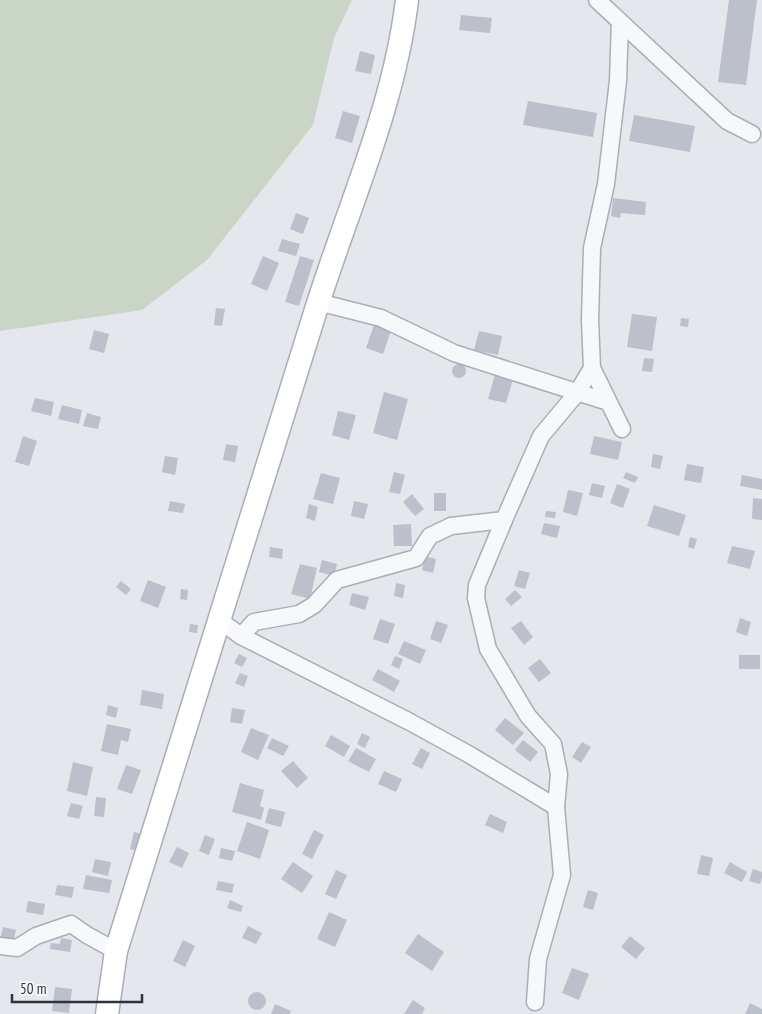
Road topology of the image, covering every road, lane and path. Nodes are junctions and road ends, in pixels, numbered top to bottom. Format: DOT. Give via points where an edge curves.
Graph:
graph roads {
  1 [pos="407,0"];
  2 [pos="597,0"];
  3 [pos="620,22"];
  4 [pos="752,134"];
  5 [pos="318,302"];
  6 [pos="592,368"];
  7 [pos="578,393"];
  8 [pos="608,402"];
  9 [pos="622,429"];
  10 [pos="504,520"];
  11 [pos="219,620"];
  12 [pos="241,636"];
  13 [pos="556,807"];
  14 [pos="0,946"];
  15 [pos="116,951"];
  16 [pos="535,1002"];
  17 [pos="107,1014"];
  1 -- 5 [label="main road" via="384,110"];
  2 -- 3 [label="street"];
  3 -- 4 [label="street" via="727,121"];
  3 -- 6 [label="street" via="618,81 606,184 592,248"];
  5 -- 7 [label="street" via="381,318 454,353"];
  5 -- 11 [label="main road"];
  6 -- 7 [label="street"];
  6 -- 8 [label="street"];
  7 -- 8 [label="street"];
  7 -- 10 [label="street" via="541,436"];
  8 -- 9 [label="street"];
  10 -- 12 [label="street" via="451,526 430,536 416,558 337,580 314,605 299,614 254,622"];
  10 -- 13 [label="street" via="477,585 476,598 488,648 528,716 553,744 559,774"];
  11 -- 12 [label="street"];
  11 -- 15 [label="main road"];
  12 -- 13 [label="street" via="410,722"];
  13 -- 16 [label="street" via="562,875 538,959"];
  14 -- 15 [label="street" via="17,948 36,936 71,924"];
  15 -- 17 [label="main road"];
}
